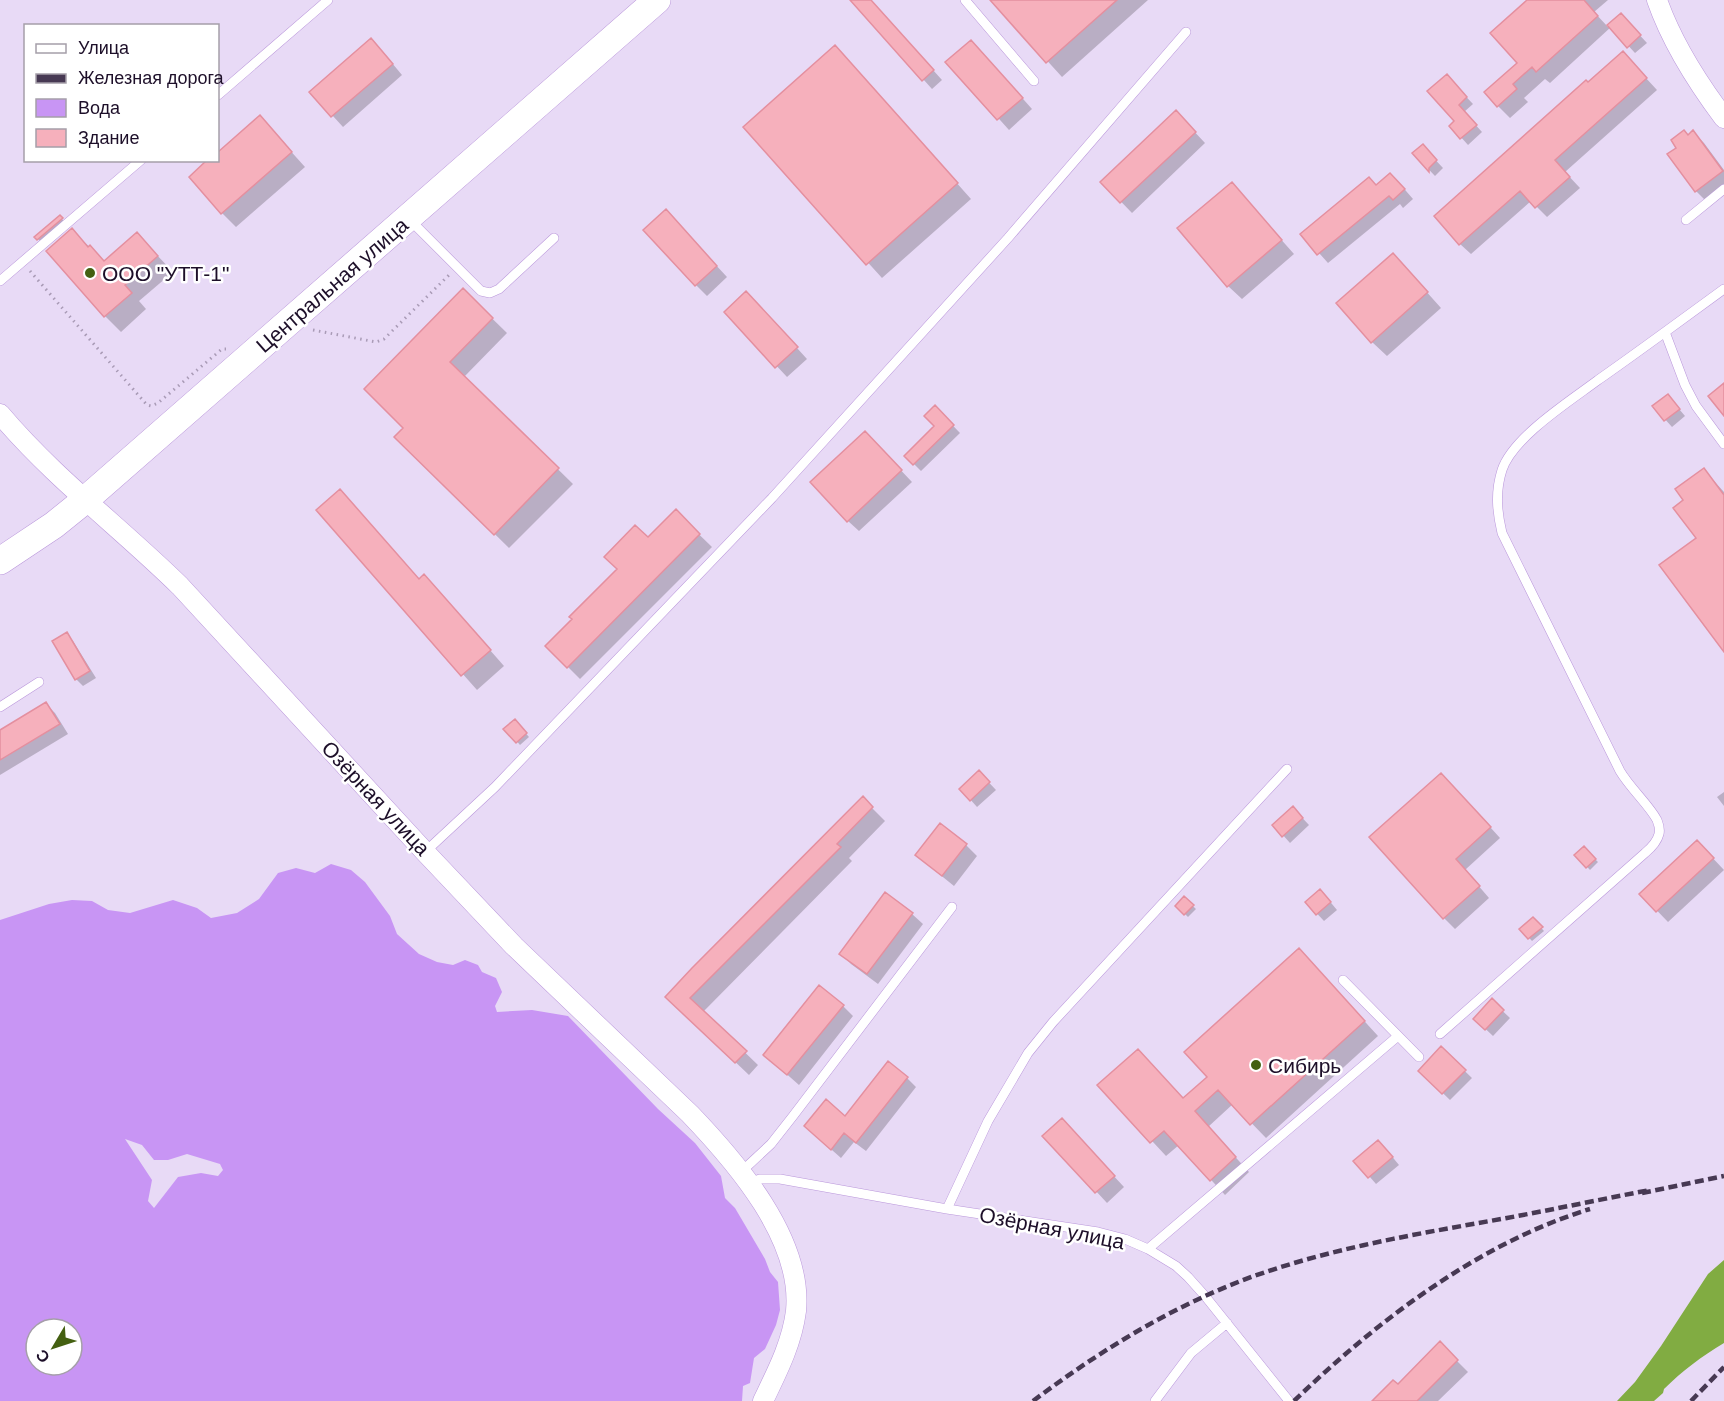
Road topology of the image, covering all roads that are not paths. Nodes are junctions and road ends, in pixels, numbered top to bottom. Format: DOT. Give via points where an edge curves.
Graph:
graph roads {
  1 [pos="328,0"];
  2 [pos="657,0"];
  3 [pos="965,0"];
  4 [pos="1657,0"];
  5 [pos="1186,32"];
  6 [pos="1034,81"];
  7 [pos="219,94"];
  8 [pos="1724,118"];
  9 [pos="139,162"];
  10 [pos="1724,189"];
  11 [pos="408,219"];
  12 [pos="1686,220"];
  13 [pos="554,238"];
  14 [pos="0,281"];
  15 [pos="1724,289"];
  16 [pos="1665,332"];
  17 [pos="0,414"];
  18 [pos="1724,444"];
  19 [pos="85,500"];
  20 [pos="0,561"];
  21 [pos="39,682"];
  22 [pos="0,707"];
  23 [pos="1287,769"];
  24 [pos="425,852"];
  25 [pos="952,908"];
  26 [pos="1343,980"];
  27 [pos="1440,1034"];
  28 [pos="1398,1036"];
  29 [pos="1419,1057"];
  30 [pos="746,1178"];
  31 [pos="947,1209"];
  32 [pos="1148,1249"];
  33 [pos="1227,1323"];
  34 [pos="764,1401"];
  35 [pos="1155,1401"];
  36 [pos="1289,1401"];
  1 -- 7 [label="lane"];
  2 -- 11 [label="street, Центральная улица"];
  3 -- 6 [label="lane"];
  4 -- 8 [label="street" via="1665,24"];
  5 -- 24 [label="lane" via="1008,238 772,498 495,787"];
  9 -- 14 [label="lane"];
  10 -- 12 [label="lane"];
  11 -- 13 [label="lane" via="481,291 499,290"];
  11 -- 19 [label="street, Центральная улица"];
  15 -- 16 [label="lane"];
  16 -- 18 [label="lane" via="1696,406"];
  16 -- 27 [label="lane" via="1527,436 1502,469 1497,492 1502,533 1512,555 1620,771 1657,819 1659,835 1654,845"];
  17 -- 19 [label="street, Озёрная улица" via="38,457"];
  19 -- 20 [label="street, Центральная улица"];
  19 -- 24 [label="street, Озёрная улица" via="180,586"];
  21 -- 22 [label="lane"];
  23 -- 31 [label="lane" via="1028,1053 988,1121"];
  24 -- 30 [label="street, Озёрная улица" via="531,962 690,1114"];
  25 -- 30 [label="lane"];
  26 -- 28 [label="lane"];
  28 -- 29 [label="lane"];
  28 -- 32 [label="lane"];
  30 -- 31 [label="lane, Озёрная улица" via="780,1179"];
  30 -- 34 [label="street, Озёрная улица" via="789,1255 795,1282 796,1310 790,1339"];
  31 -- 32 [label="lane, Озёрная улица" via="1098,1232"];
  32 -- 33 [label="lane, Озёрная улица" via="1188,1277"];
  33 -- 35 [label="lane" via="1191,1353"];
  33 -- 36 [label="lane, Озёрная улица"];
}
